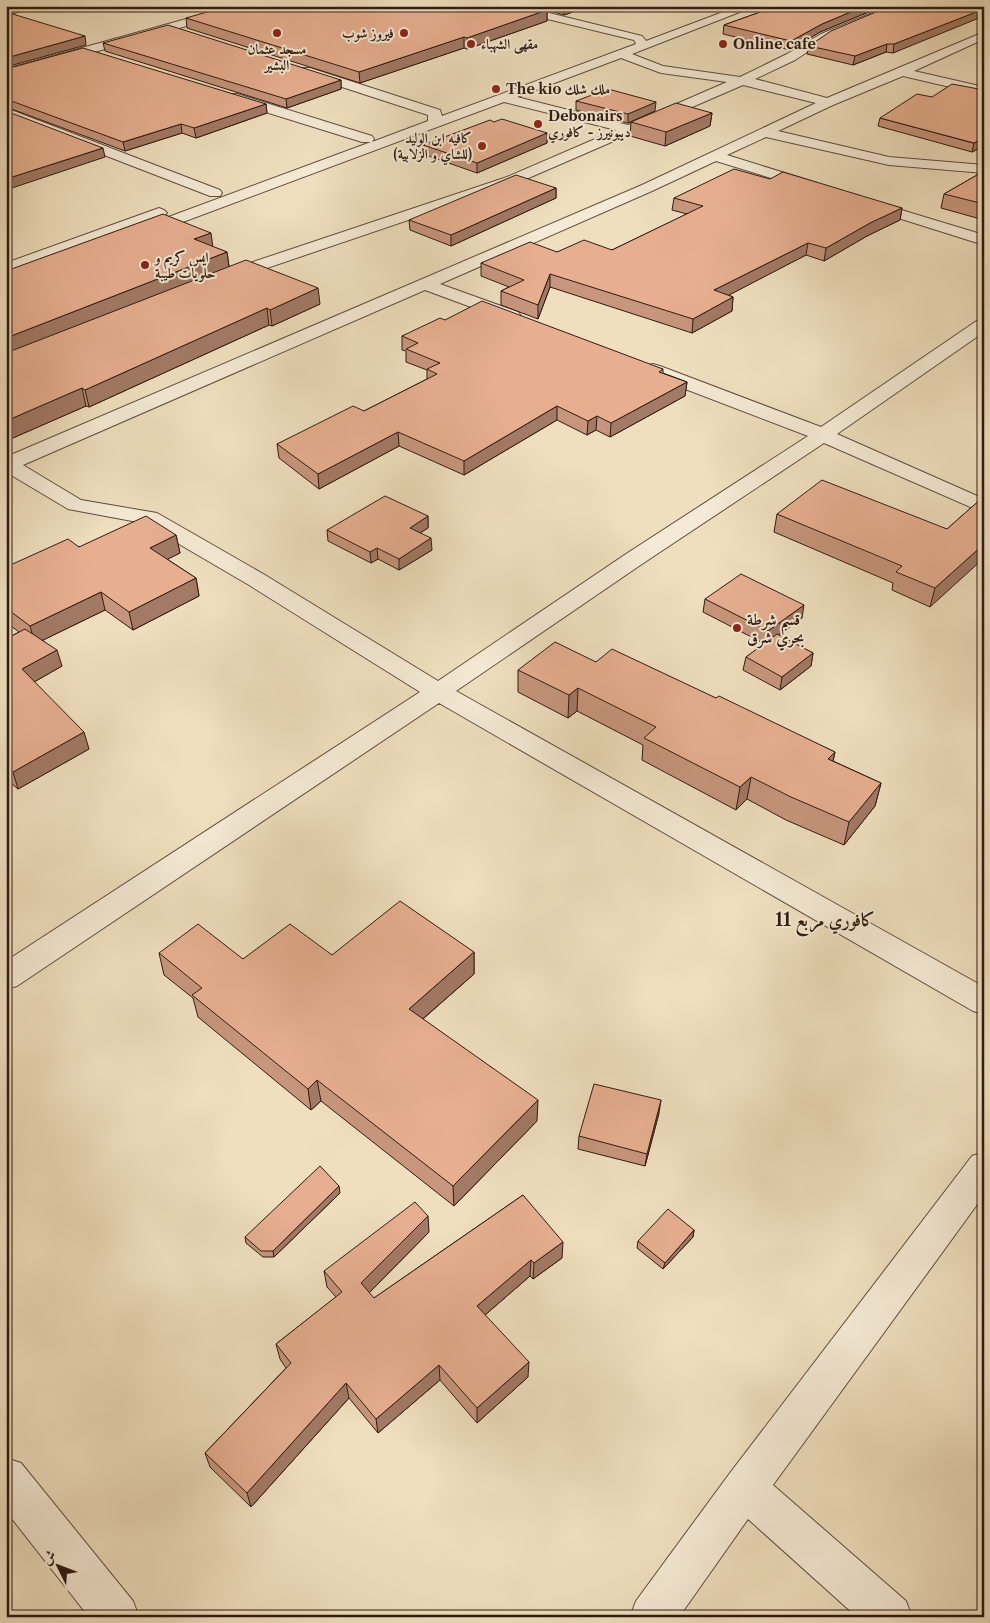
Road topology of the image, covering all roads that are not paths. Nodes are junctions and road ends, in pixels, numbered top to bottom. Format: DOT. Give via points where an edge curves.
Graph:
graph roads {
  1 [pos="29,6"];
  2 [pos="246,6"];
  3 [pos="506,6"];
  4 [pos="724,6"];
  5 [pos="750,6"];
  6 [pos="899,6"];
  7 [pos="6,12"];
  8 [pos="169,28"];
  9 [pos="188,34"];
  10 [pos="984,35"];
  11 [pos="640,42"];
  12 [pos="85,51"];
  13 [pos="622,54"];
  14 [pos="103,57"];
  15 [pos="293,67"];
  16 [pos="902,72"];
  17 [pos="6,73"];
  18 [pos="743,80"];
  19 [pos="216,92"];
  20 [pos="984,92"];
  21 [pos="505,98"];
  22 [pos="828,102"];
  23 [pos="6,112"];
  24 [pos="435,118"];
  25 [pos="38,125"];
  26 [pos="628,129"];
  27 [pos="14,132"];
  28 [pos="764,132"];
  29 [pos="367,139"];
  30 [pos="716,156"];
  31 [pos="984,169"];
  32 [pos="827,191"];
  33 [pos="215,193"];
  34 [pos="854,199"];
  35 [pos="984,240"];
  36 [pos="6,269"];
  37 [pos="6,282"];
  38 [pos="214,282"];
  39 [pos="425,284"];
  40 [pos="527,322"];
  41 [pos="984,324"];
  42 [pos="638,364"];
  43 [pos="823,435"];
  44 [pos="7,464"];
  45 [pos="984,507"];
  46 [pos="438,692"];
  47 [pos="6,978"];
  48 [pos="984,1002"];
  49 [pos="984,1167"];
  50 [pos="6,1478"];
  51 [pos="745,1488"];
  52 [pos="117,1617"];
  53 [pos="652,1617"];
  54 [pos="890,1617"];
  1 -- 7 [label="street"];
  2 -- 8 [label="street"];
  3 -- 11 [label="street"];
  4 -- 11 [label="street"];
  5 -- 11 [label="street"];
  6 -- 18 [label="street" via="825,36"];
  8 -- 9 [label="street"];
  8 -- 12 [label="street"];
  10 -- 16 [label="street"];
  11 -- 13 [label="street"];
  11 -- 24 [label="street"];
  12 -- 14 [label="street"];
  12 -- 17 [label="street"];
  13 -- 18 [label="street" via="661,69"];
  13 -- 21 [label="street"];
  15 -- 24 [label="street"];
  16 -- 20 [label="street"];
  16 -- 22 [label="street"];
  18 -- 22 [label="street"];
  18 -- 26 [label="street"];
  19 -- 29 [label="street"];
  21 -- 24 [label="street"];
  21 -- 26 [label="street"];
  22 -- 28 [label="street"];
  23 -- 25 [label="street"];
  24 -- 29 [label="street"];
  24 -- 37 [label="street"];
  25 -- 27 [label="street"];
  25 -- 33 [label="street"];
  26 -- 38 [label="street" via="512,180"];
  28 -- 30 [label="street"];
  28 -- 31 [label="street" via="889,161"];
  29 -- 33 [label="street"];
  30 -- 32 [label="street"];
  30 -- 39 [label="street"];
  33 -- 36 [label="street"];
  34 -- 35 [label="street"];
  39 -- 40 [label="street"];
  39 -- 44 [label="street"];
  41 -- 43 [label="street"];
  42 -- 43 [label="street"];
  43 -- 45 [label="street"];
  43 -- 46 [label="street" via="634,558"];
  44 -- 46 [label="street" via="75,505 149,518 257,580"];
  46 -- 47 [label="street"];
  46 -- 48 [label="street"];
  49 -- 51 [label="street"];
  50 -- 52 [label="street"];
  51 -- 53 [label="street"];
  51 -- 54 [label="street"];
}
